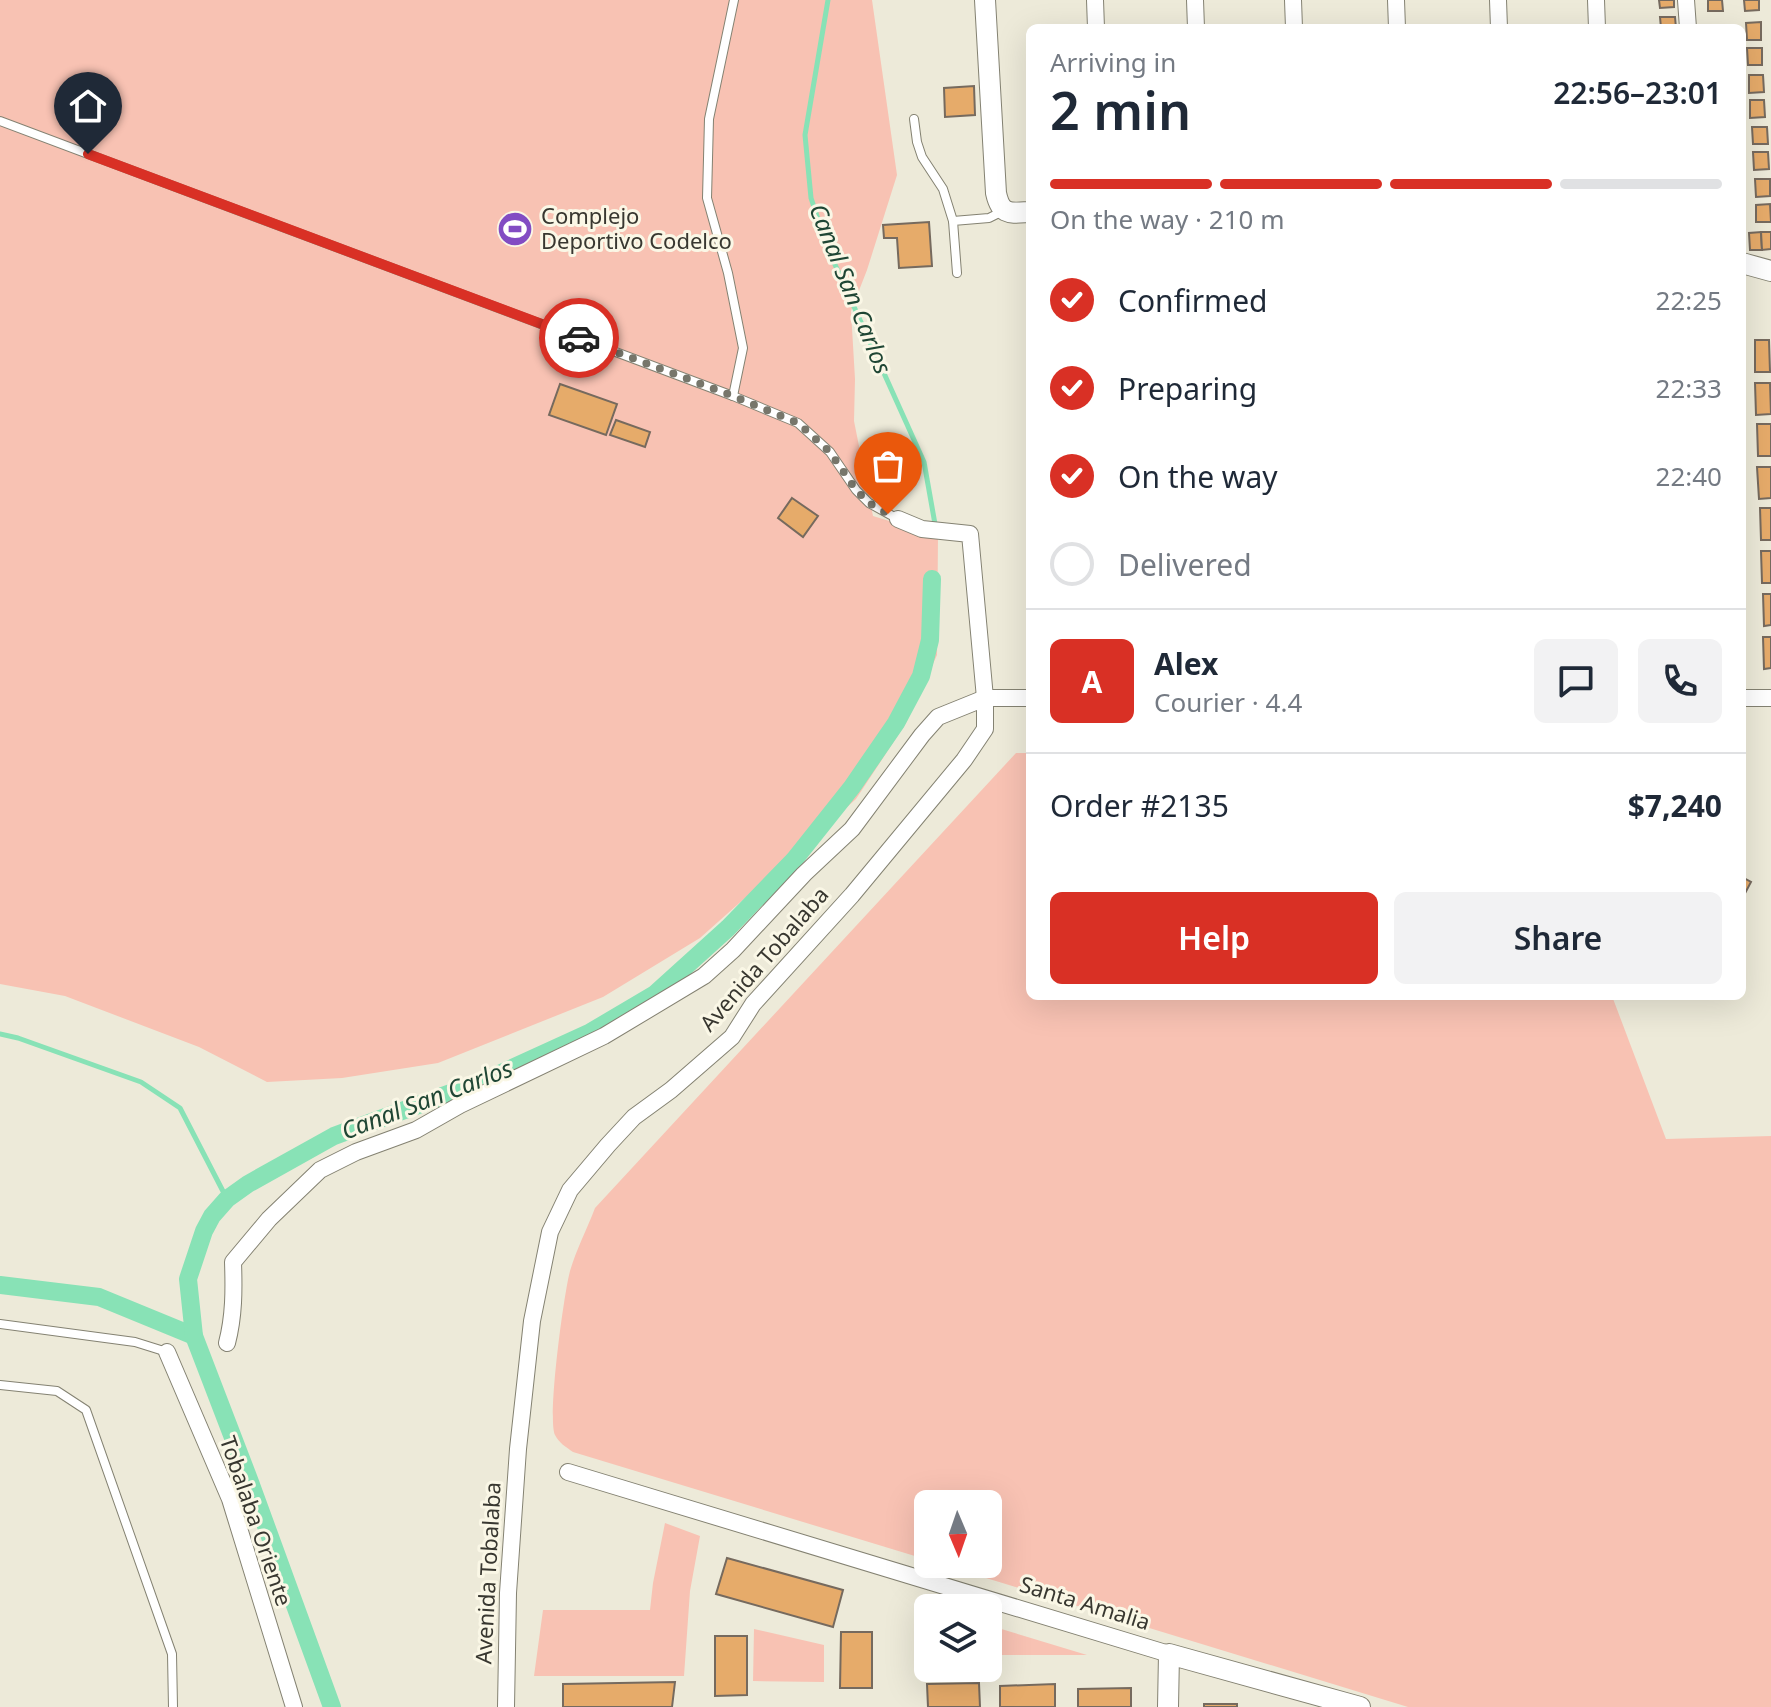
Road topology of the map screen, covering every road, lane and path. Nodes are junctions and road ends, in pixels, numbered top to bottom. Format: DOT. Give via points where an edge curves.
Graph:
graph roads {
  1 [pos="734,0"];
  2 [pos="985,0"];
  3 [pos="1095,0"];
  4 [pos="1195,0"];
  5 [pos="1293,0"];
  6 [pos="1396,0"];
  7 [pos="1498,0"];
  8 [pos="1596,0"];
  9 [pos="1686,0"];
  10 [pos="1096,24"];
  11 [pos="1196,24"];
  12 [pos="1294,24"];
  13 [pos="1397,24"];
  14 [pos="1499,24"];
  15 [pos="1597,24"];
  16 [pos="1688,24"];
  17 [pos="914,119"];
  18 [pos="0,121"];
  19 [pos="1004,211"];
  20 [pos="1026,212"];
  21 [pos="953,221"];
  22 [pos="1746,264"];
  23 [pos="1771,271"];
  24 [pos="957,273"];
  25 [pos="733,396"];
  26 [pos="898,519"];
  27 [pos="985,698"];
  28 [pos="1026,698"];
  29 [pos="1746,698"];
  30 [pos="1771,698"];
  31 [pos="0,1324"];
  32 [pos="227,1343"];
  33 [pos="167,1352"];
  34 [pos="0,1385"];
  35 [pos="568,1472"];
  36 [pos="1169,1654"];
  37 [pos="173,1707"];
  38 [pos="294,1707"];
  39 [pos="506,1707"];
  40 [pos="1168,1707"];
  41 [pos="1360,1707"];
  1 -- 25 [label="lane" via="709,119 707,198 743,348"];
  2 -- 19 [label="street" via="996,193"];
  3 -- 10 [label="street"];
  4 -- 11 [label="street"];
  5 -- 12 [label="street"];
  6 -- 13 [label="street"];
  7 -- 14 [label="street"];
  8 -- 15 [label="street"];
  9 -- 16 [label="street"];
  17 -- 21 [label="lane" via="922,157 943,189"];
  18 -- 25 [label="lane"];
  19 -- 20 [label="street"];
  19 -- 21 [label="lane"];
  21 -- 24 [label="lane"];
  22 -- 23 [label="street"];
  25 -- 26 [label="lane" via="798,423 830,452 869,503"];
  26 -- 27 [label="street, Avenida Tobalaba" via="922,529 970,534"];
  27 -- 28 [label="street"];
  27 -- 32 [label="street" via="938,717 852,829 704,976 604,1036 416,1130 320,1170 233,1262"];
  27 -- 39 [label="street, Avenida Tobalaba" via="985,729 964,760 753,1004 732,1037 634,1117 570,1190 550,1232 526,1367 508,1593"];
  29 -- 30 [label="street"];
  31 -- 33 [label="lane" via="135,1342"];
  33 -- 38 [label="street, Tobalaba Oriente" via="230,1499"];
  34 -- 37 [label="lane" via="57,1391 86,1410 172,1654"];
  35 -- 36 [label="street, Santa Amalia"];
  36 -- 40 [label="street"];
  36 -- 41 [label="street, Santa Amalia"];
}
